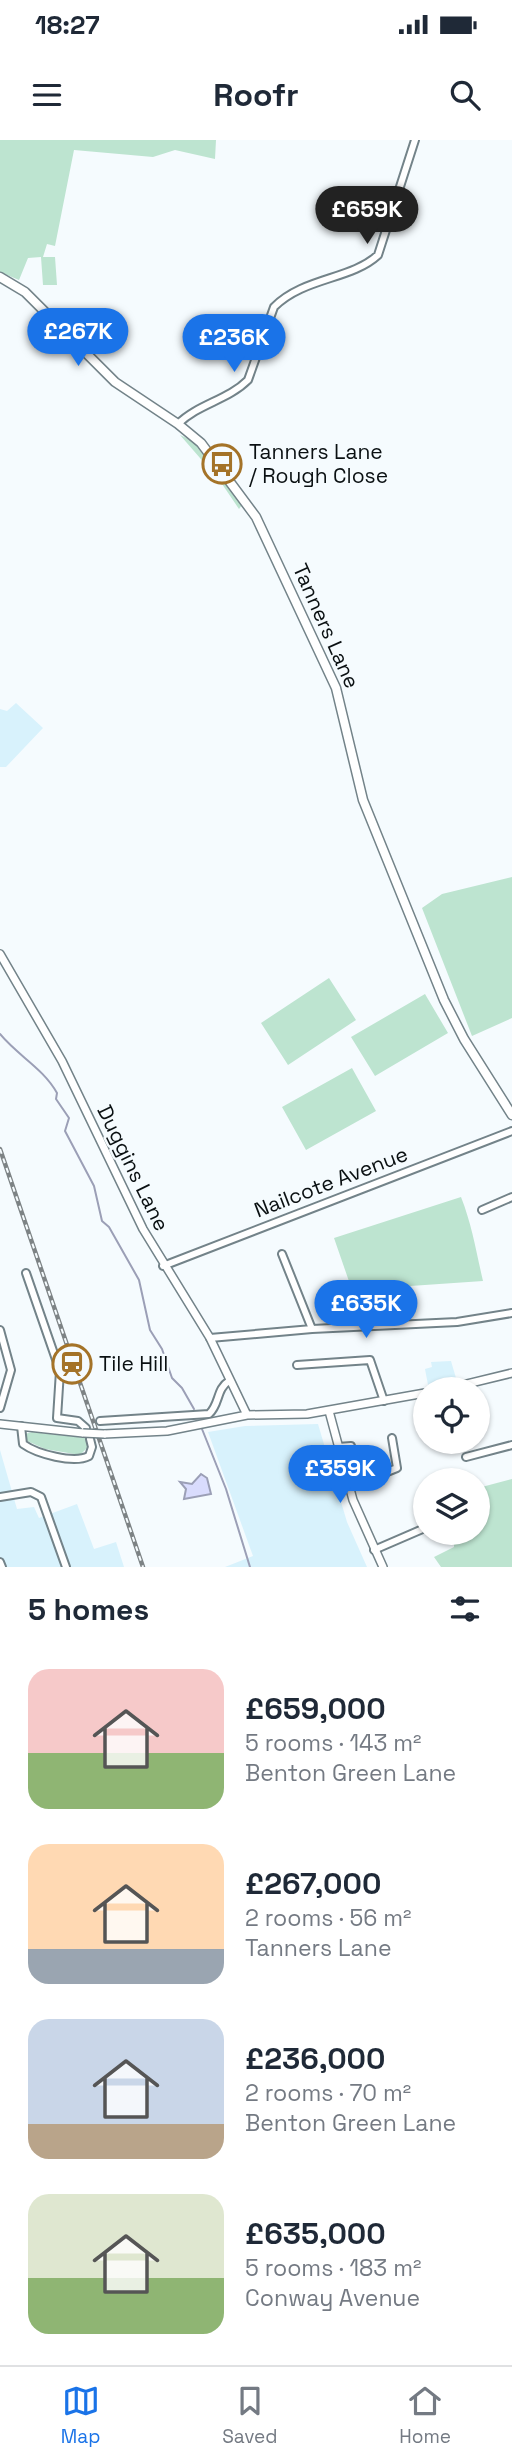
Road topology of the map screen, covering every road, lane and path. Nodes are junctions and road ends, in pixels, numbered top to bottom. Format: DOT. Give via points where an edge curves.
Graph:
graph roads {
  1 [pos="415,140"];
  2 [pos="0,277"];
  3 [pos="178,424"];
  4 [pos="0,954"];
  5 [pos="512,1115"];
  6 [pos="512,1131"];
  7 [pos="512,1197"];
  8 [pos="481,1210"];
  9 [pos="282,1254"];
  10 [pos="163,1265"];
  11 [pos="26,1273"];
  12 [pos="512,1313"];
  13 [pos="313,1329"];
  14 [pos="0,1330"];
  15 [pos="210,1338"];
  16 [pos="297,1364"];
  17 [pos="512,1373"];
  18 [pos="490,1378"];
  19 [pos="229,1381"];
  20 [pos="413,1395"];
  21 [pos="236,1397"];
  22 [pos="384,1401"];
  23 [pos="0,1408"];
  24 [pos="329,1411"];
  25 [pos="247,1415"];
  26 [pos="234,1417"];
  27 [pos="100,1421"];
  28 [pos="0,1424"];
  29 [pos="21,1426"];
  30 [pos="85,1431"];
  31 [pos="392,1438"];
  32 [pos="90,1439"];
  33 [pos="512,1445"];
  34 [pos="338,1447"];
  35 [pos="466,1457"];
  36 [pos="0,1497"];
  37 [pos="413,1533"];
  38 [pos="374,1550"];
  39 [pos="0,1562"];
  40 [pos="2,1567"];
  41 [pos="66,1567"];
  42 [pos="383,1567"];
  1 -- 3 [label="street" via="378,255 281,300 274,307 248,380"];
  2 -- 3 [label="main road, Tanners Lane" via="25,292 115,382"];
  3 -- 5 [label="main road, Tanners Lane" via="226,474 269,541 336,688 363,800 444,1000"];
  4 -- 10 [label="street, Duggins Lane" via="62,1061"];
  6 -- 10 [label="street, Nailcote Avenue"];
  7 -- 8 [label="street"];
  9 -- 13 [label="street"];
  10 -- 15 [label="street, Duggins Lane"];
  11 -- 30 [label="street" via="60,1371 57,1418 82,1422"];
  12 -- 13 [label="street" via="457,1322"];
  13 -- 15 [label="street"];
  14 -- 23 [label="street" via="11,1370"];
  15 -- 19 [label="street, Duggins Lane"];
  16 -- 22 [label="street" via="370,1360"];
  17 -- 18 [label="street"];
  19 -- 21 [label="street, Duggins Lane"];
  19 -- 27 [label="street" via="219,1390 216,1406 209,1413"];
  20 -- 22 [label="street"];
  21 -- 25 [label="street, Duggins Lane"];
  21 -- 26 [label="street, Duggins Lane"];
  22 -- 24 [label="street"];
  24 -- 25 [label="street"];
  24 -- 34 [label="street"];
  25 -- 26 [label="street"];
  26 -- 30 [label="street, bridge" via="174,1430"];
  28 -- 29 [label="street"];
  29 -- 30 [label="street"];
  29 -- 32 [label="street" via="27,1448 70,1458 89,1457"];
  31 -- 34 [label="street" via="397,1468 372,1478 361,1474 351,1446"];
  33 -- 35 [label="street"];
  34 -- 38 [label="street"];
  36 -- 41 [label="street" via="28,1492 41,1497"];
  37 -- 38 [label="street"];
  38 -- 42 [label="street"];
  39 -- 40 [label="street"];
}
